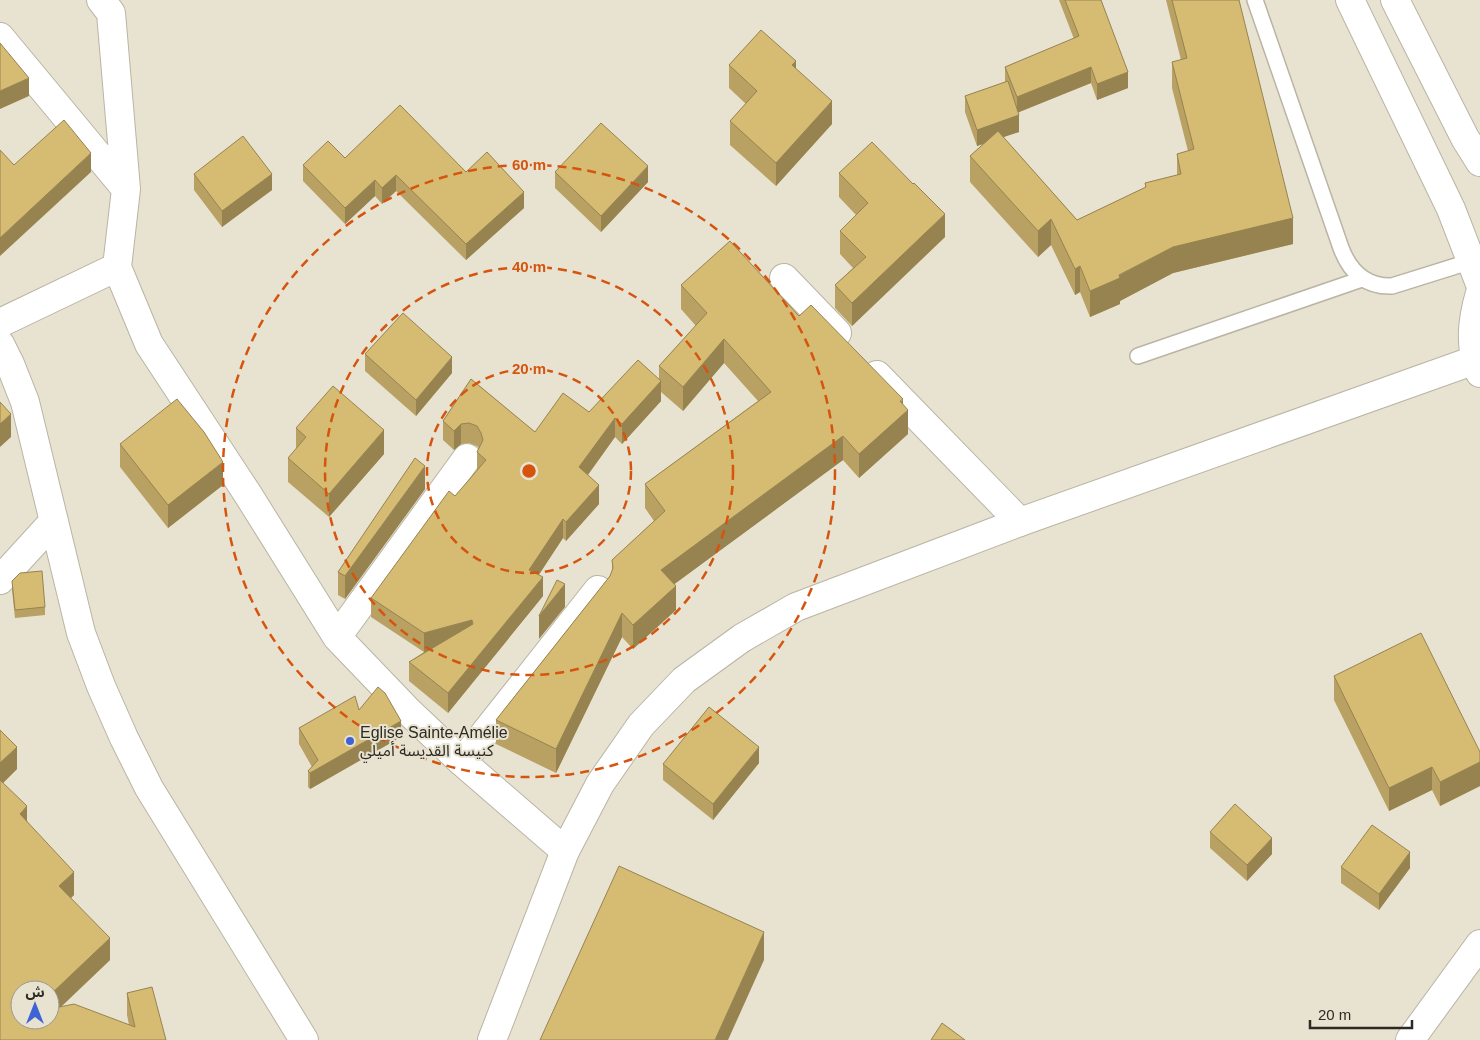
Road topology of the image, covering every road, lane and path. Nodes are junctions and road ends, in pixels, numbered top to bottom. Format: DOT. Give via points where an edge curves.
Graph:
graph roads {
  1 [pos="101,0"];
  2 [pos="1255,0"];
  3 [pos="1350,0"];
  4 [pos="1394,0"];
  5 [pos="0,37"];
  6 [pos="1465,138"];
  7 [pos="1426,159"];
  8 [pos="1480,162"];
  9 [pos="126,189"];
  10 [pos="117,267"];
  11 [pos="1476,272"];
  12 [pos="784,278"];
  13 [pos="1362,279"];
  14 [pos="1480,293"];
  15 [pos="0,323"];
  16 [pos="0,344"];
  17 [pos="1138,356"];
  18 [pos="1478,367"];
  19 [pos="467,458"];
  20 [pos="54,521"];
  21 [pos="1020,522"];
  22 [pos="0,580"];
  23 [pos="598,590"];
  24 [pos="337,637"];
  25 [pos="462,762"];
  26 [pos="565,851"];
  27 [pos="1480,944"];
  28 [pos="304,1040"];
  29 [pos="492,1040"];
  30 [pos="1410,1040"];
  1 -- 9 [label="street" via="110,13"];
  2 -- 13 [label="lane" via="1344,257"];
  3 -- 7 [label="street"];
  4 -- 6 [label="street"];
  5 -- 9 [label="street"];
  6 -- 7 [label="street"];
  6 -- 8 [label="street"];
  7 -- 11 [label="street"];
  9 -- 10 [label="street"];
  10 -- 15 [label="street"];
  10 -- 24 [label="street" via="149,344"];
  11 -- 13 [label="lane" via="1392,286"];
  12 -- 21 [label="street"];
  13 -- 17 [label="lane"];
  14 -- 18 [label="street" via="1472,336"];
  16 -- 20 [label="street" via="25,402"];
  18 -- 21 [label="street"];
  19 -- 24 [label="street"];
  20 -- 22 [label="street"];
  20 -- 28 [label="street" via="81,633 124,738 173,829"];
  21 -- 26 [label="street" via="796,607 742,638 684,680 641,725 600,784"];
  23 -- 25 [label="street"];
  24 -- 25 [label="street"];
  25 -- 26 [label="street"];
  26 -- 29 [label="street"];
  27 -- 30 [label="street"];
}
